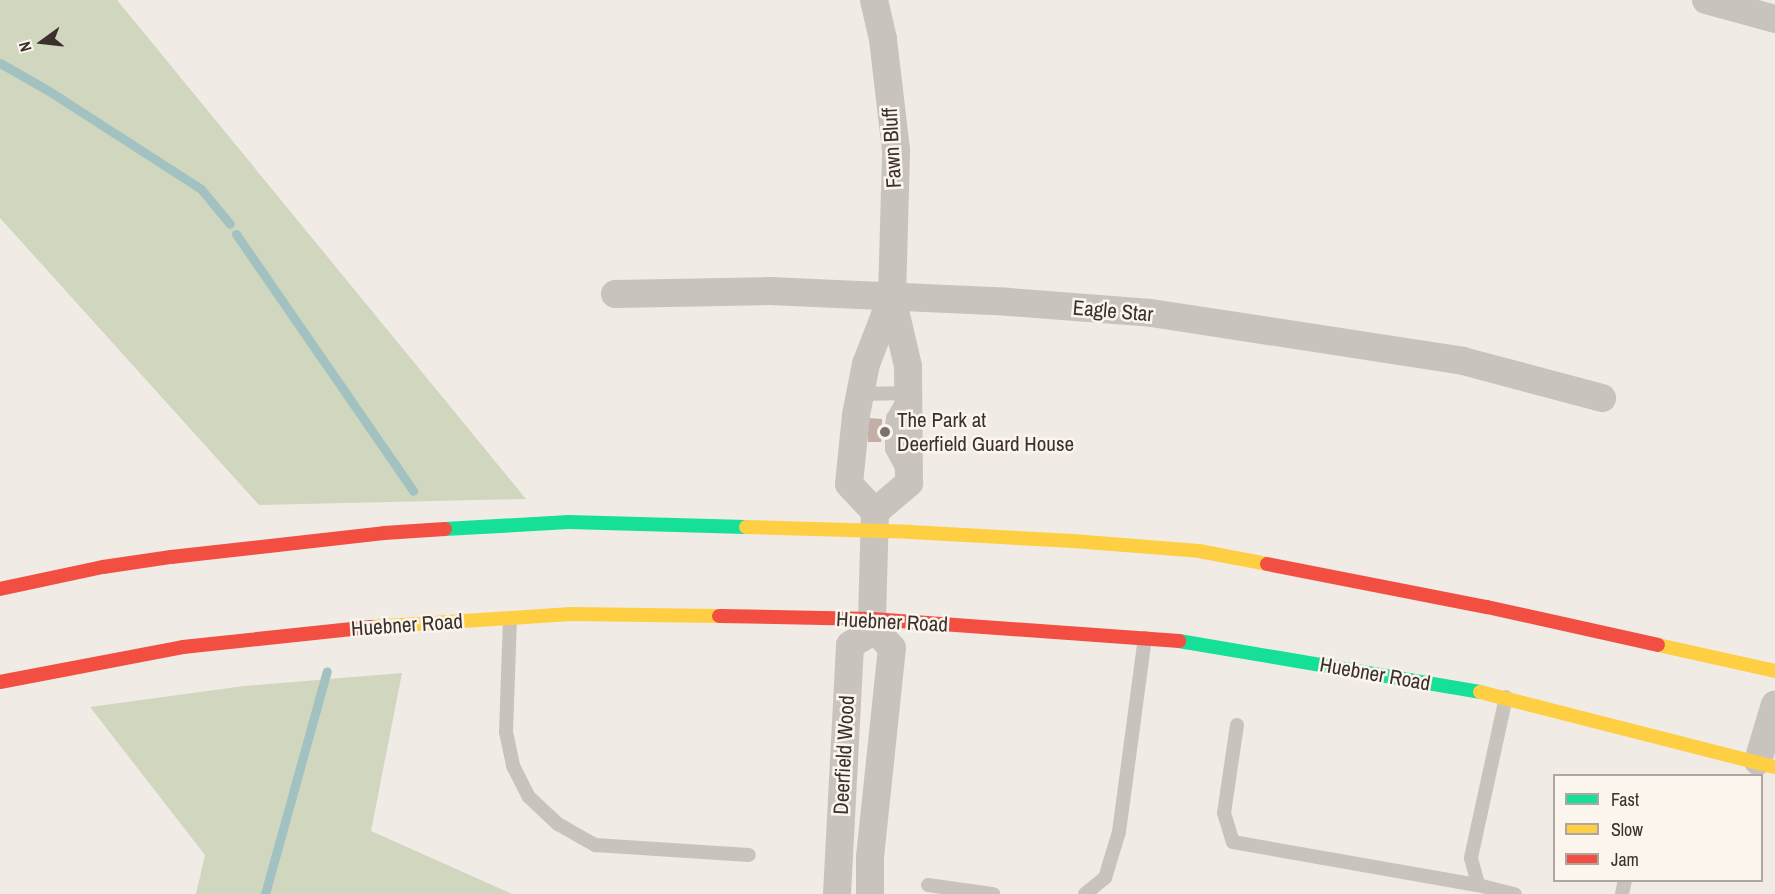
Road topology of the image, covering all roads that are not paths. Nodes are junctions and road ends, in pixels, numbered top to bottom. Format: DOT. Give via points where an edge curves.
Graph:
graph roads {
  1 [pos="874,0"];
  2 [pos="1706,0"];
  3 [pos="1775,19"];
  4 [pos="615,294"];
  5 [pos="892,297"];
  6 [pos="908,393"];
  7 [pos="860,394"];
  8 [pos="1602,398"];
  9 [pos="909,483"];
  10 [pos="874,522"];
  11 [pos="0,589"];
  12 [pos="510,618"];
  13 [pos="874,625"];
  14 [pos="1146,638"];
  15 [pos="1775,671"];
  16 [pos="0,682"];
  17 [pos="1506,697"];
  18 [pos="1775,704"];
  19 [pos="1237,725"];
  20 [pos="1766,764"];
  21 [pos="749,855"];
  22 [pos="928,885"];
  23 [pos="1478,885"];
  24 [pos="837,894"];
  25 [pos="870,894"];
  26 [pos="993,894"];
  27 [pos="1085,894"];
  28 [pos="1515,894"];
  1 -- 5 [label="street, Fawn Bluff" via="883,39 896,150"];
  2 -- 3 [label="street"];
  4 -- 5 [label="street, Eagle Star" via="770,291"];
  5 -- 6 [label="street, Fawn Bluff" via="908,366"];
  5 -- 7 [label="street, Fawn Bluff" via="866,364"];
  5 -- 8 [label="street, Eagle Star" via="1151,313 1463,361"];
  6 -- 7 [label="lane"];
  6 -- 9 [label="street, Fawn Bluff"];
  6 -- 9 [label="lane" via="893,418 892,449"];
  7 -- 10 [label="street, Fawn Bluff" via="849,484"];
  9 -- 10 [label="street"];
  10 -- 11 [label="main road" via="569,522 384,533 171,557"];
  10 -- 13 [label="street"];
  10 -- 15 [label="main road" via="1200,551 1487,607"];
  12 -- 13 [label="main road, Huebner Road" via="571,614"];
  12 -- 16 [label="main road, Huebner Road" via="391,625 183,647"];
  12 -- 21 [label="lane" via="506,732 513,766 530,797 558,824 595,845"];
  13 -- 14 [label="main road, Huebner Road"];
  13 -- 24 [label="street, Deerfield Wood" via="850,645"];
  13 -- 25 [label="street, Deerfield Wood" via="892,648 870,857"];
  14 -- 17 [label="main road, Huebner Road" via="1189,642"];
  14 -- 27 [label="lane" via="1119,832 1105,878"];
  17 -- 20 [label="main road, Huebner Road"];
  17 -- 23 [label="lane" via="1471,858"];
  18 -- 20 [label="street"];
  19 -- 23 [label="lane" via="1224,813 1233,842"];
  22 -- 26 [label="lane"];
  23 -- 28 [label="lane"];
}
